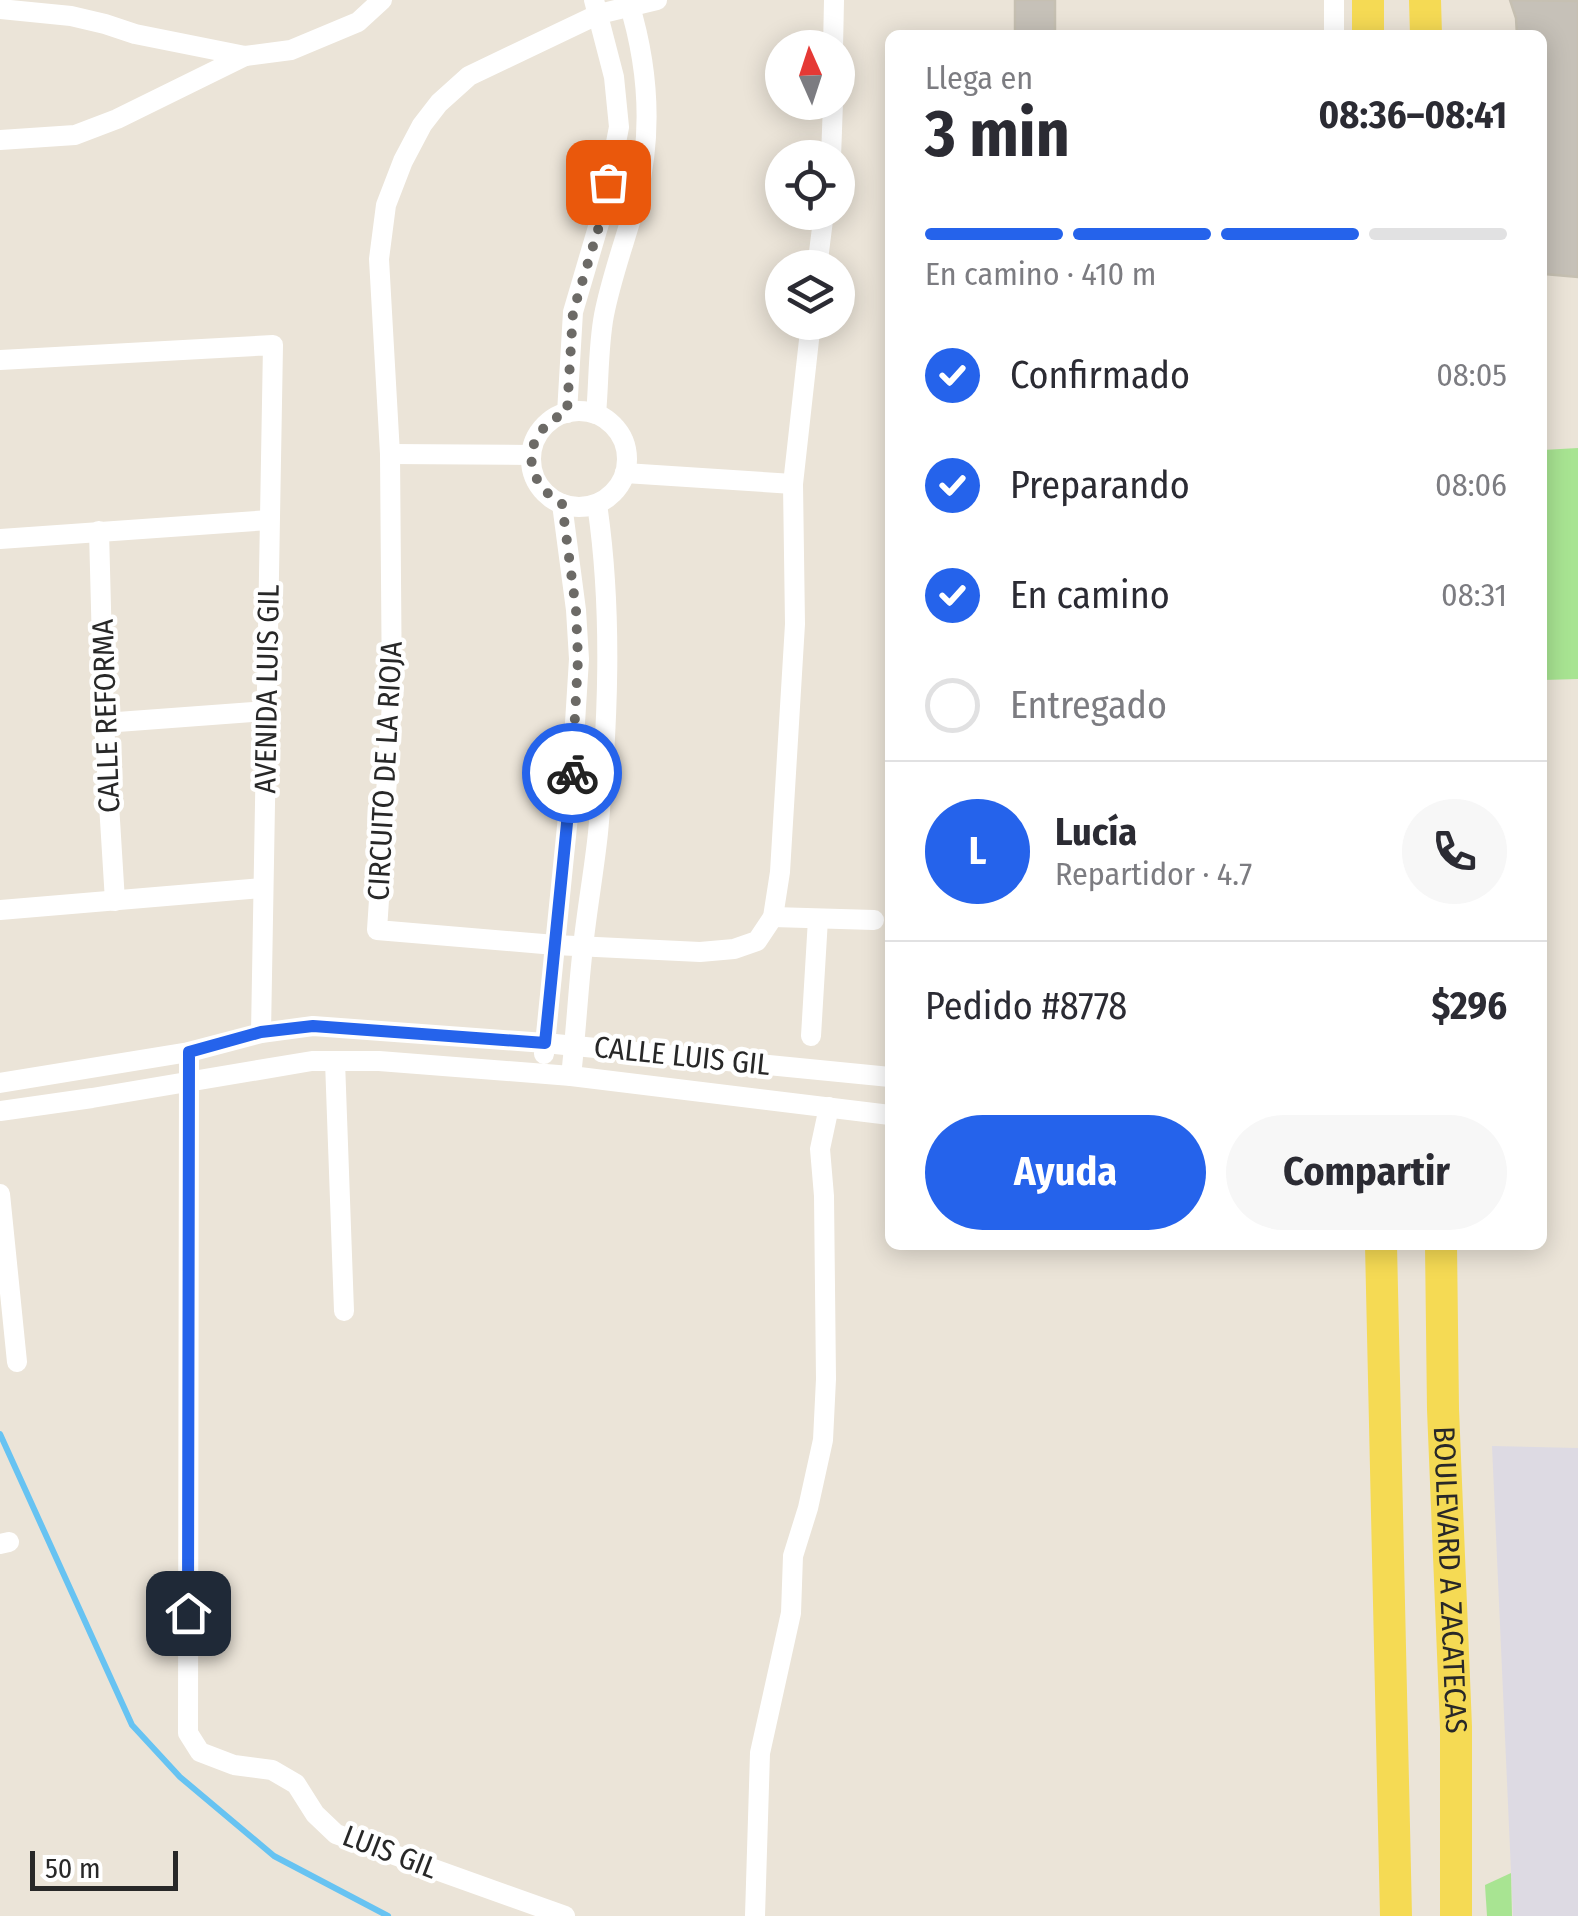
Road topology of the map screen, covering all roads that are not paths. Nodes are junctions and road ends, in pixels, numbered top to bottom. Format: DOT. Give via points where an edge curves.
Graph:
graph roads {
  1 [pos="382,0"];
  2 [pos="658,0"];
  3 [pos="834,0"];
  4 [pos="1334,0"];
  5 [pos="1368,0"];
  6 [pos="1425,0"];
  7 [pos="629,3"];
  8 [pos="597,7"];
  9 [pos="0,9"];
  10 [pos="833,30"];
  11 [pos="1334,30"];
  12 [pos="1368,30"];
  13 [pos="1426,30"];
  14 [pos="245,56"];
  15 [pos="0,140"];
  16 [pos="809,340"];
  17 [pos="0,360"];
  18 [pos="567,412"];
  19 [pos="596,414"];
  20 [pos="390,454"];
  21 [pos="531,455"];
  22 [pos="626,473"];
  23 [pos="794,484"];
  24 [pos="562,504"];
  25 [pos="596,504"];
  26 [pos="269,520"];
  27 [pos="99,531"];
  28 [pos="0,539"];
  29 [pos="266,711"];
  30 [pos="104,722"];
  31 [pos="263,888"];
  32 [pos="115,900"];
  33 [pos="0,910"];
  34 [pos="773,917"];
  35 [pos="818,918"];
  36 [pos="874,920"];
  37 [pos="554,945"];
  38 [pos="583,946"];
  39 [pos="261,1032"];
  40 [pos="811,1036"];
  41 [pos="545,1043"];
  42 [pos="574,1046"];
  43 [pos="189,1052"];
  44 [pos="335,1061"];
  45 [pos="542,1074"];
  46 [pos="570,1076"];
  47 [pos="885,1077"];
  48 [pos="0,1082"];
  49 [pos="190,1082"];
  50 [pos="830,1107"];
  51 [pos="0,1110"];
  52 [pos="885,1114"];
  53 [pos="0,1194"];
  54 [pos="1381,1250"];
  55 [pos="1441,1250"];
  56 [pos="344,1311"];
  57 [pos="17,1362"];
  58 [pos="565,1916"];
  59 [pos="755,1916"];
  60 [pos="1396,1916"];
  61 [pos="1456,1916"];
  1 -- 14 [label="street" via="358,22 291,50"];
  2 -- 7 [label="street, CIRCUITO DE LA RIOJA"];
  3 -- 10 [label="street"];
  4 -- 11 [label="street"];
  5 -- 12 [label="main road"];
  6 -- 13 [label="main road"];
  7 -- 8 [label="street, CIRCUITO DE LA RIOJA"];
  7 -- 19 [label="street" via="647,84 646,152 604,317"];
  8 -- 18 [label="street" via="619,127 604,210 573,312"];
  8 -- 20 [label="street, CIRCUITO DE LA RIOJA" via="469,76 430,114 403,162 386,205 379,259"];
  9 -- 14 [label="street" via="71,16"];
  14 -- 15 [label="street" via="75,134"];
  16 -- 23 [label="street"];
  17 -- 26 [label="street, AVENIDA LUIS GIL" via="272,346"];
  18 -- 19 [label="street"];
  18 -- 21 [label="street" via="542,428"];
  19 -- 22 [label="street" via="619,431"];
  20 -- 21 [label="street"];
  20 -- 37 [label="street, CIRCUITO DE LA RIOJA" via="392,703 377,930"];
  21 -- 24 [label="street" via="538,484"];
  22 -- 23 [label="street"];
  22 -- 25 [label="street"];
  23 -- 34 [label="street" via="795,624"];
  24 -- 25 [label="street"];
  24 -- 37 [label="street" via="578,659"];
  25 -- 38 [label="street" via="606,599 605,738"];
  26 -- 27 [label="street"];
  26 -- 29 [label="street, AVENIDA LUIS GIL"];
  27 -- 28 [label="street"];
  27 -- 30 [label="street, CALLE REFORMA"];
  29 -- 30 [label="street"];
  29 -- 31 [label="street, AVENIDA LUIS GIL"];
  30 -- 32 [label="street, CALLE REFORMA"];
  31 -- 32 [label="street"];
  31 -- 39 [label="street, AVENIDA LUIS GIL"];
  32 -- 33 [label="street"];
  34 -- 35 [label="street"];
  34 -- 38 [label="street, CIRCUITO DE LA RIOJA" via="757,941 734,950"];
  35 -- 36 [label="street"];
  35 -- 40 [label="street"];
  37 -- 38 [label="street, CIRCUITO DE LA RIOJA"];
  37 -- 41 [label="street"];
  38 -- 42 [label="street"];
  39 -- 41 [label="street, CALLE LUIS GIL" via="313,1026"];
  39 -- 43 [label="street, CALLE LUIS GIL"];
  41 -- 42 [label="street, CALLE LUIS GIL"];
  41 -- 45 [label="street"];
  42 -- 46 [label="street"];
  42 -- 47 [label="street, CALLE LUIS GIL"];
  43 -- 48 [label="street, CALLE LUIS GIL"];
  43 -- 49 [label="street"];
  44 -- 45 [label="street, CALLE LUIS GIL"];
  44 -- 49 [label="street, CALLE LUIS GIL"];
  44 -- 56 [label="street"];
  45 -- 46 [label="street, CALLE LUIS GIL"];
  46 -- 50 [label="street, CALLE LUIS GIL"];
  49 -- 51 [label="street, CALLE LUIS GIL"];
  49 -- 58 [label="street, LUIS GIL" via="188,1733 200,1752 272,1770 296,1784 336,1834"];
  50 -- 52 [label="street, CALLE LUIS GIL"];
  50 -- 59 [label="street" via="820,1150 822,1440 793,1556 791,1613 760,1753"];
  53 -- 57 [label="street"];
  54 -- 60 [label="main road, BOULEVARD A ZACATECAS"];
  55 -- 61 [label="main road, BOULEVARD A ZACATECAS"];
}
